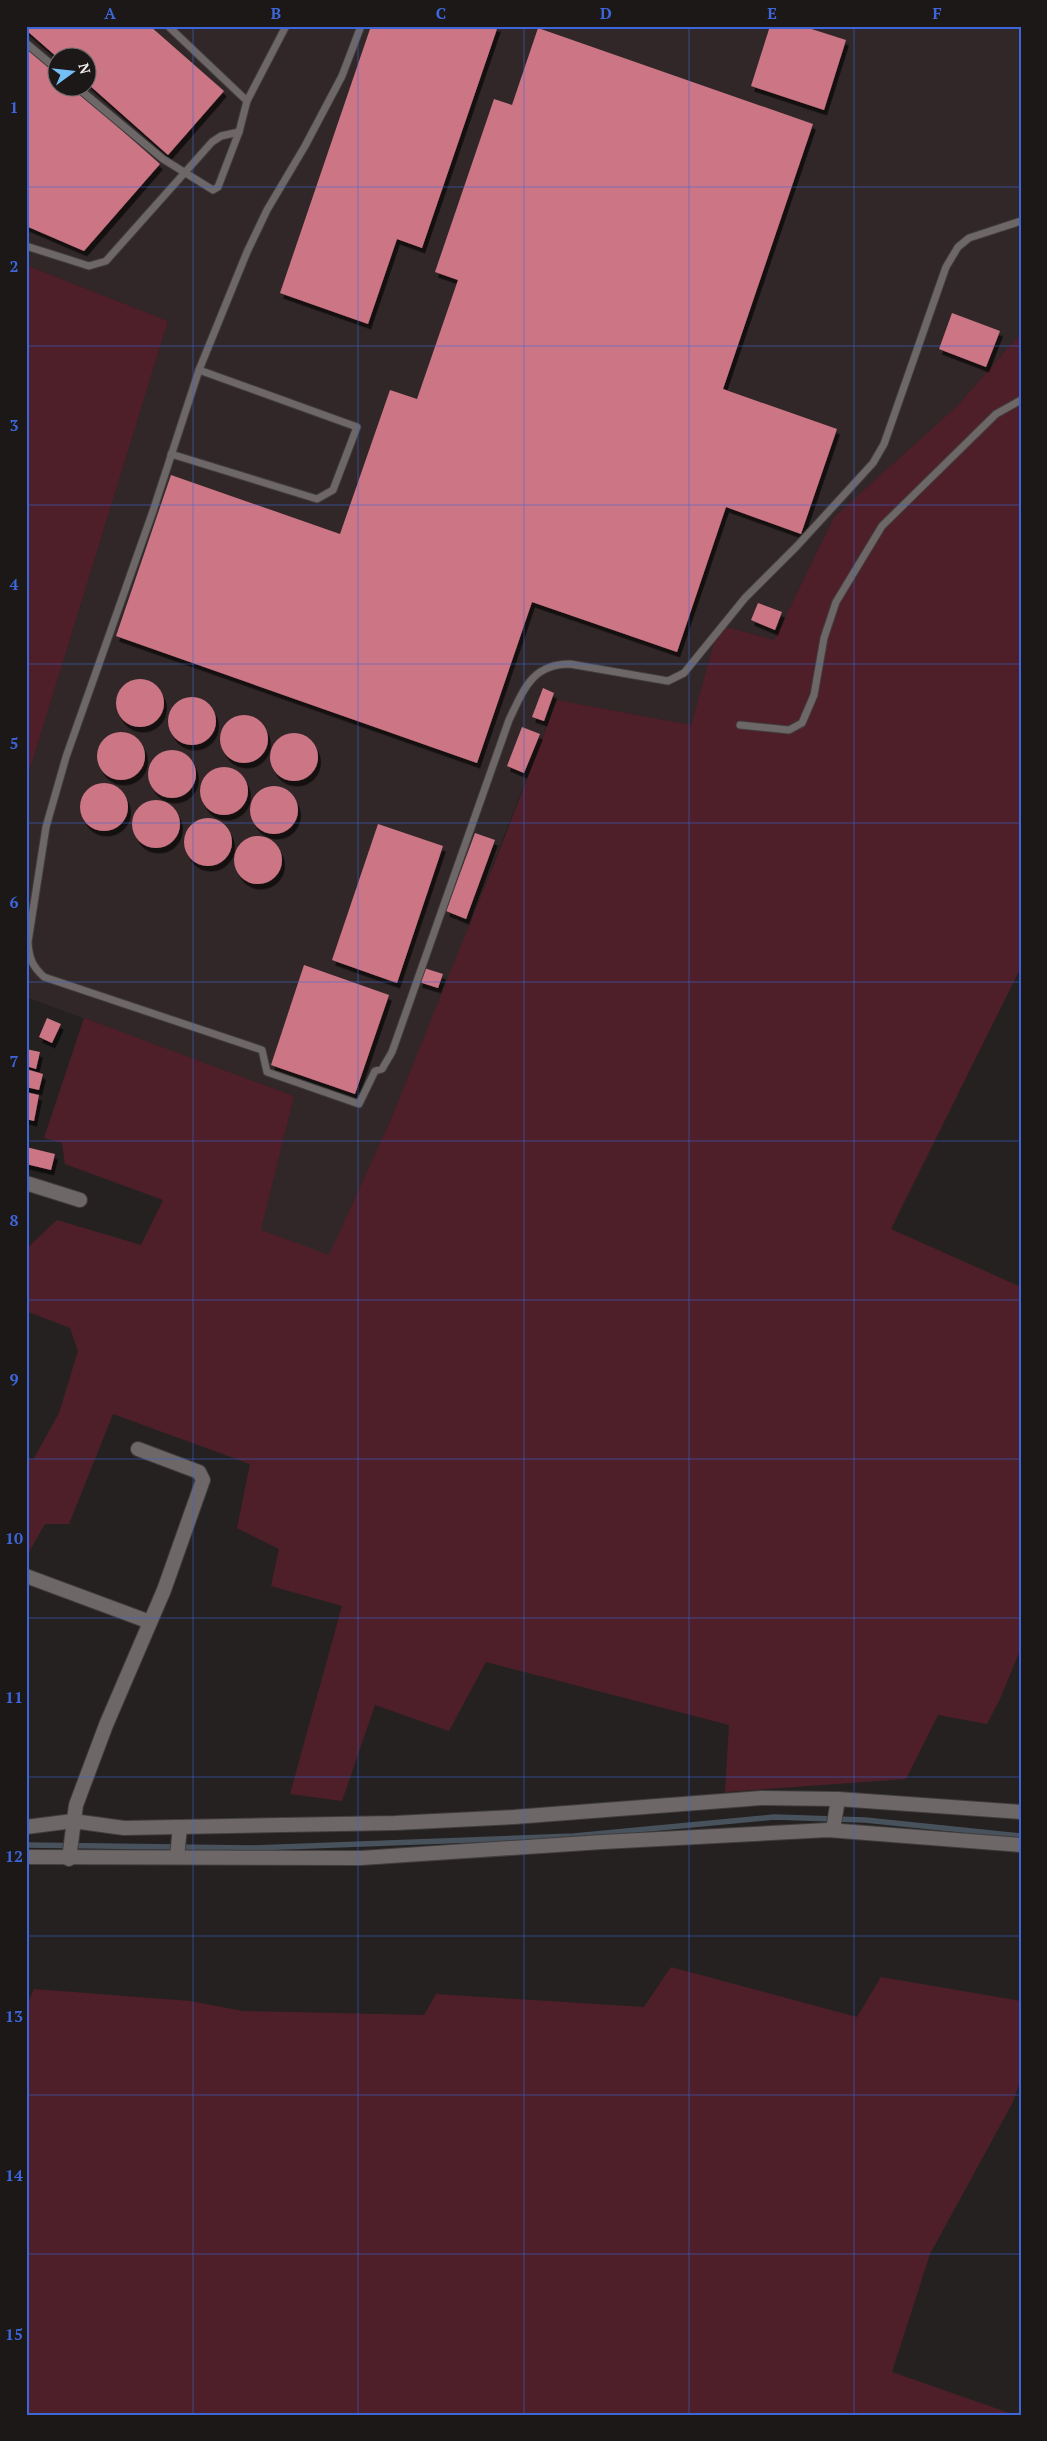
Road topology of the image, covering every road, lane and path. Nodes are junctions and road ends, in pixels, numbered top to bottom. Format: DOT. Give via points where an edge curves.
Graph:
graph roads {
  1 [pos="168,26"];
  2 [pos="286,26"];
  3 [pos="361,26"];
  4 [pos="26,42"];
  5 [pos="48,61"];
  6 [pos="90,98"];
  7 [pos="247,101"];
  8 [pos="240,132"];
  9 [pos="184,172"];
  10 [pos="1021,221"];
  11 [pos="26,246"];
  12 [pos="199,370"];
  13 [pos="1021,400"];
  14 [pos="171,454"];
  15 [pos="740,725"];
  16 [pos="26,1183"];
  17 [pos="80,1200"];
  18 [pos="138,1449"];
  19 [pos="26,1576"];
  20 [pos="150,1622"];
  21 [pos="837,1802"];
  22 [pos="1021,1812"];
  23 [pos="73,1824"];
  24 [pos="26,1827"];
  25 [pos="834,1827"];
  26 [pos="179,1830"];
  27 [pos="1021,1845"];
  28 [pos="69,1854"];
  29 [pos="177,1855"];
  30 [pos="26,1857"];
  1 -- 7 [label="lane"];
  2 -- 7 [label="lane"];
  3 -- 12 [label="lane" via="342,76 247,252"];
  4 -- 5 [label="lane"];
  6 -- 9 [label="lane" via="150,149"];
  7 -- 8 [label="lane"];
  8 -- 9 [label="lane" via="212,142"];
  8 -- 9 [label="lane" via="218,188 211,190"];
  9 -- 11 [label="lane" via="106,261 88,266"];
  10 -- 14 [label="lane" via="969,238 958,248 946,267 884,444 873,463 745,598 684,674 668,681 556,664 539,671 525,686 509,720 392,1052 382,1069 375,1071 359,1104 267,1072 262,1050 44,977 33,967 29,955 28,942 46,827 61,774"];
  12 -- 14 [label="lane"];
  12 -- 14 [label="lane" via="357,427 333,490 317,499"];
  13 -- 15 [label="lane" via="996,414 882,526 836,602 824,638 814,695 802,723 789,730"];
  16 -- 17 [label="street"];
  18 -- 20 [label="street" via="199,1472 203,1480"];
  19 -- 20 [label="street"];
  20 -- 23 [label="street" via="106,1725 76,1805"];
  21 -- 22 [label="street"];
  21 -- 25 [label="street"];
  21 -- 26 [label="street" via="761,1798 514,1817"];
  23 -- 24 [label="street"];
  23 -- 26 [label="street"];
  23 -- 28 [label="street"];
  25 -- 27 [label="street"];
  25 -- 29 [label="street" via="361,1858 267,1859"];
  26 -- 29 [label="street"];
  28 -- 29 [label="street"];
  28 -- 30 [label="street"];
}
